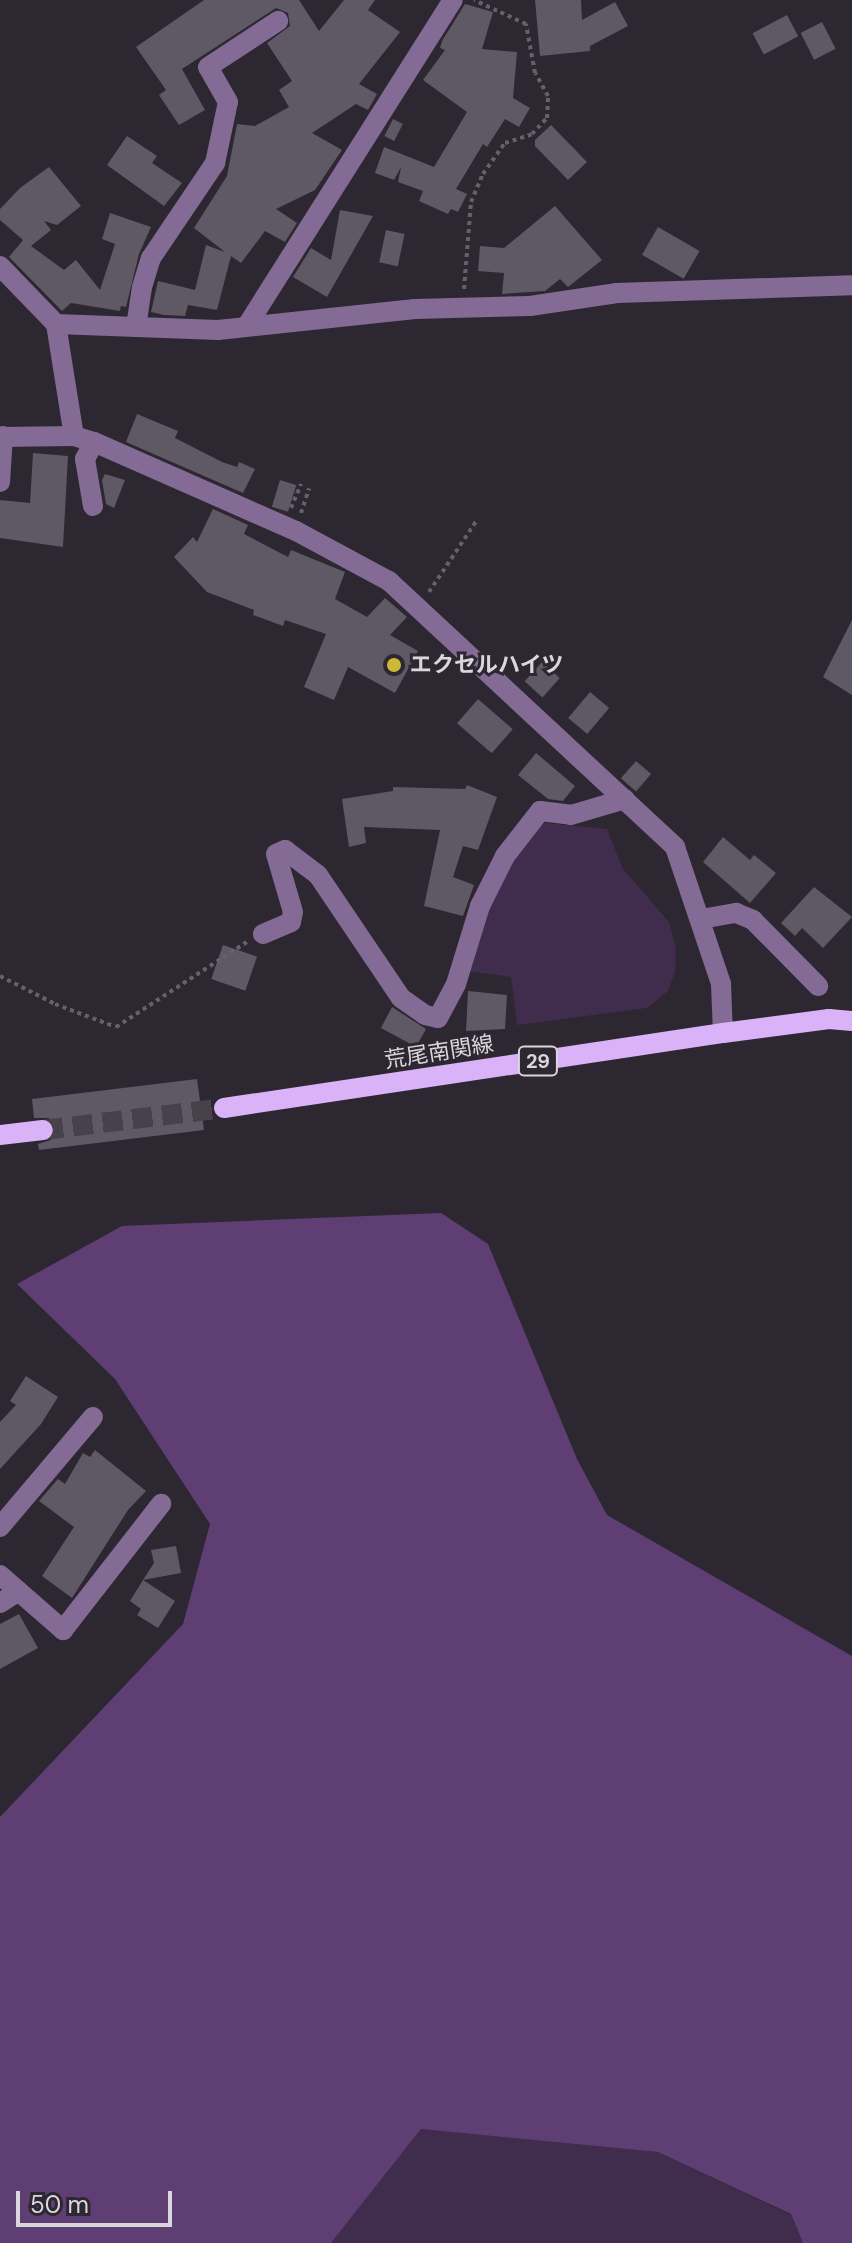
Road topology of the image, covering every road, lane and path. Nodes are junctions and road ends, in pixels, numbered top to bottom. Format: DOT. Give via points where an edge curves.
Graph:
graph roads {
  1 [pos="453,0"];
  2 [pos="474,0"];
  3 [pos="278,21"];
  4 [pos="0,266"];
  5 [pos="852,285"];
  6 [pos="462,308"];
  7 [pos="248,324"];
  8 [pos="136,327"];
  9 [pos="58,332"];
  10 [pos="1,436"];
  11 [pos="74,436"];
  12 [pos="94,442"];
  13 [pos="0,482"];
  14 [pos="301,484"];
  15 [pos="309,488"];
  16 [pos="93,506"];
  17 [pos="477,520"];
  18 [pos="290,528"];
  19 [pos="418,607"];
  20 [pos="625,799"];
  21 [pos="701,919"];
  22 [pos="263,934"];
  23 [pos="0,976"];
  24 [pos="818,986"];
  25 [pos="852,1021"];
  26 [pos="723,1033"];
  27 [pos="224,1108"];
  28 [pos="43,1130"];
  29 [pos="0,1135"];
  30 [pos="93,1417"];
  31 [pos="161,1504"];
  32 [pos="0,1527"];
  33 [pos="0,1575"];
  34 [pos="19,1591"];
  35 [pos="0,1603"];
  1 -- 7 [label="street"];
  2 -- 6 [label="path" via="526,24 535,73 548,96 547,118 532,134 505,143 471,202"];
  3 -- 8 [label="street" via="208,67 228,102 215,163 151,258"];
  4 -- 9 [label="street"];
  5 -- 6 [label="street" via="673,289 530,306"];
  6 -- 7 [label="street"];
  7 -- 8 [label="street" via="218,330"];
  8 -- 9 [label="street"];
  9 -- 11 [label="street"];
  10 -- 11 [label="street"];
  10 -- 13 [label="street"];
  11 -- 12 [label="street"];
  12 -- 16 [label="street" via="85,459"];
  12 -- 18 [label="street"];
  14 -- 18 [label="path"];
  15 -- 18 [label="path"];
  17 -- 19 [label="path"];
  18 -- 19 [label="street" via="364,565"];
  19 -- 20 [label="street"];
  20 -- 21 [label="street" via="675,847"];
  20 -- 22 [label="street" via="571,815 540,811 505,856 480,906 456,984 438,1018 401,998 318,875 285,850 276,854 293,912 291,922"];
  21 -- 24 [label="street" via="736,913 753,920"];
  21 -- 26 [label="street" via="721,984"];
  22 -- 23 [label="path" via="116,1027"];
  25 -- 26 [label="main road, 荒尾南関線 / 29" via="829,1019"];
  26 -- 27 [label="main road, 荒尾南関線 / 29"];
  28 -- 29 [label="main road"];
  30 -- 32 [label="street"];
  31 -- 34 [label="street" via="63,1630"];
  33 -- 34 [label="street"];
  34 -- 35 [label="street"];
}
